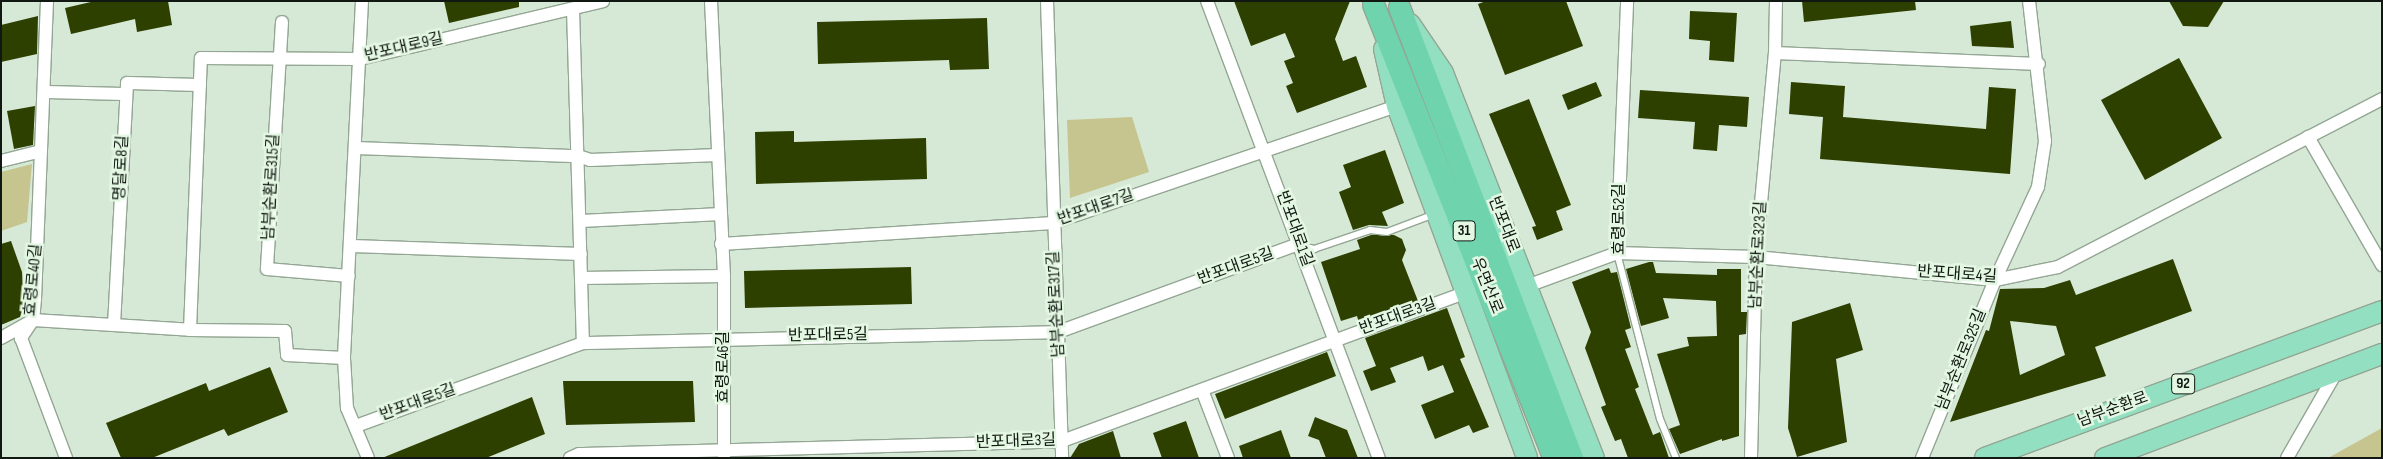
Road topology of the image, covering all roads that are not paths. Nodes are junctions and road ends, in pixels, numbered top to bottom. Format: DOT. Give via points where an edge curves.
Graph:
graph roads {
  1 [pos="47,1"];
  2 [pos="362,1"];
  3 [pos="602,1"];
  4 [pos="711,1"];
  5 [pos="1047,1"];
  6 [pos="1208,1"];
  7 [pos="1626,1"];
  8 [pos="1776,1"];
  9 [pos="2029,1"];
  10 [pos="1373,2"];
  11 [pos="1398,4"];
  12 [pos="573,9"];
  13 [pos="282,22"];
  14 [pos="1775,53"];
  15 [pos="280,56"];
  16 [pos="360,58"];
  17 [pos="2039,64"];
  18 [pos="200,85"];
  19 [pos="44,92"];
  20 [pos="126,94"];
  21 [pos="2382,99"];
  22 [pos="1397,106"];
  23 [pos="2308,136"];
  24 [pos="356,148"];
  25 [pos="1264,149"];
  26 [pos="41,151"];
  27 [pos="718,154"];
  28 [pos="578,156"];
  29 [pos="1,161"];
  30 [pos="721,214"];
  31 [pos="1436,214"];
  32 [pos="581,221"];
  33 [pos="1053,223"];
  34 [pos="721,244"];
  35 [pos="1299,244"];
  36 [pos="352,246"];
  37 [pos="1617,253"];
  38 [pos="581,254"];
  39 [pos="1756,257"];
  40 [pos="2382,265"];
  41 [pos="349,276"];
  42 [pos="724,276"];
  43 [pos="581,278"];
  44 [pos="1995,280"];
  45 [pos="1527,286"];
  46 [pos="1466,292"];
  47 [pos="2382,311"];
  48 [pos="33,320"];
  49 [pos="114,325"];
  50 [pos="190,330"];
  51 [pos="1058,332"];
  52 [pos="1,338"];
  53 [pos="724,338"];
  54 [pos="1336,340"];
  55 [pos="583,343"];
  56 [pos="2382,354"];
  57 [pos="344,358"];
  58 [pos="2337,371"];
  59 [pos="1202,390"];
  60 [pos="356,426"];
  61 [pos="1062,441"];
  62 [pos="724,454"];
  63 [pos="66,458"];
  64 [pos="368,458"];
  65 [pos="570,458"];
  66 [pos="1062,458"];
  67 [pos="1228,458"];
  68 [pos="1379,458"];
  69 [pos="1527,458"];
  70 [pos="1554,458"];
  71 [pos="1572,458"];
  72 [pos="1594,458"];
  73 [pos="1676,458"];
  74 [pos="1751,458"];
  75 [pos="1922,458"];
  76 [pos="1985,458"];
  77 [pos="2105,458"];
  78 [pos="2287,458"];
  1 -- 19 [label="street, 효령로40길"];
  2 -- 16 [label="street"];
  3 -- 12 [label="street, 반포대로9길"];
  4 -- 27 [label="street, 효령로46길"];
  5 -- 33 [label="street, 남부순환로317길"];
  6 -- 25 [label="street, 반포대로1길"];
  7 -- 37 [label="street, 효령로52길"];
  8 -- 14 [label="street, 남부순환로323길"];
  9 -- 17 [label="street, 남부순환로325길"];
  10 -- 22 [label="main road"];
  10 -- 70 [label="highway, 우면산로 / 31"];
  11 -- 45 [label="main road, 반포대로" via="1443,73"];
  11 -- 71 [label="highway, 우면산로 / 31"];
  12 -- 16 [label="street, 반포대로9길"];
  12 -- 28 [label="street"];
  13 -- 15 [label="street, 남부순환로315길"];
  14 -- 17 [label="street"];
  14 -- 39 [label="street, 남부순환로323길"];
  15 -- 16 [label="street, 반포대로9길"];
  15 -- 18 [label="street, 반포대로9길" via="201,58"];
  15 -- 41 [label="street, 남부순환로315길" via="267,269"];
  16 -- 24 [label="street"];
  17 -- 44 [label="street, 남부순환로325길" via="2045,141 2038,187"];
  18 -- 20 [label="street" via="127,83"];
  18 -- 50 [label="street"];
  19 -- 20 [label="street"];
  19 -- 26 [label="street, 효령로40길"];
  20 -- 49 [label="street, 명달로8길"];
  21 -- 23 [label="street, 반포대로4길"];
  22 -- 25 [label="street, 반포대로7길"];
  22 -- 31 [label="main road"];
  23 -- 40 [label="street"];
  23 -- 44 [label="street, 반포대로4길" via="2058,267"];
  24 -- 28 [label="street"];
  24 -- 36 [label="street"];
  25 -- 33 [label="street, 반포대로7길"];
  25 -- 35 [label="street, 반포대로1길"];
  26 -- 29 [label="street"];
  26 -- 48 [label="street, 효령로40길"];
  27 -- 28 [label="street" via="590,160"];
  27 -- 30 [label="street, 효령로46길"];
  28 -- 32 [label="street"];
  30 -- 32 [label="street"];
  30 -- 34 [label="street, 효령로46길"];
  31 -- 35 [label="lane" via="1387,232 1370,230 1314,249"];
  31 -- 46 [label="main road"];
  32 -- 38 [label="street"];
  33 -- 34 [label="street, 반포대로7길"];
  33 -- 51 [label="street, 남부순환로317길"];
  34 -- 42 [label="street, 효령로46길"];
  35 -- 51 [label="street, 반포대로5길"];
  35 -- 54 [label="street, 반포대로1길"];
  36 -- 38 [label="street"];
  36 -- 41 [label="street"];
  37 -- 39 [label="street, 반포대로4길"];
  37 -- 45 [label="street, 반포대로4길"];
  37 -- 73 [label="lane, 효령로52길" via="1660,419"];
  38 -- 43 [label="street"];
  39 -- 44 [label="street, 반포대로4길"];
  39 -- 74 [label="street, 남부순환로323길"];
  41 -- 57 [label="street"];
  42 -- 43 [label="street"];
  42 -- 53 [label="street, 효령로46길"];
  43 -- 55 [label="street"];
  44 -- 75 [label="street, 남부순환로325길"];
  45 -- 72 [label="main road, 반포대로"];
  46 -- 54 [label="street, 반포대로3길"];
  46 -- 69 [label="main road"];
  47 -- 76 [label="main road, 남부순환로 / 92"];
  48 -- 49 [label="street"];
  48 -- 52 [label="street"];
  48 -- 63 [label="street, 효령로40길" via="21,338"];
  49 -- 50 [label="street"];
  50 -- 57 [label="street" via="285,331 287,355"];
  51 -- 53 [label="street, 반포대로5길"];
  51 -- 61 [label="street, 남부순환로317길"];
  53 -- 55 [label="street, 반포대로5길"];
  53 -- 62 [label="street, 효령로46길"];
  54 -- 59 [label="street, 반포대로3길"];
  54 -- 68 [label="street, 반포대로1길"];
  55 -- 60 [label="street, 반포대로5길"];
  56 -- 58 [label="main road"];
  57 -- 60 [label="street" via="347,408"];
  58 -- 77 [label="main road"];
  58 -- 78 [label="street"];
  59 -- 61 [label="street, 반포대로3길"];
  59 -- 67 [label="street"];
  60 -- 64 [label="street"];
  61 -- 62 [label="street, 반포대로3길"];
  61 -- 66 [label="street, 남부순환로317길"];
  62 -- 65 [label="street, 반포대로3길" via="579,454"];
}
